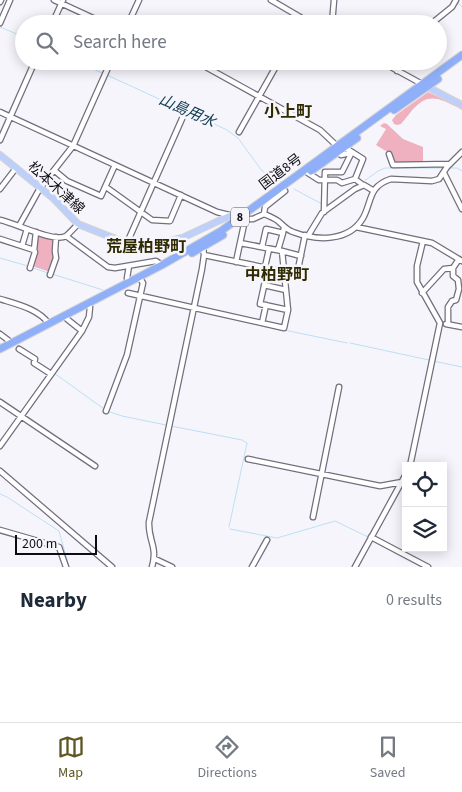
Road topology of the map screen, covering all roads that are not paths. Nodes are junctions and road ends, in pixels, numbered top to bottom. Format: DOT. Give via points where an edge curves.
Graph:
graph roads {
  1 [pos="10,0"];
  2 [pos="54,0"];
  3 [pos="139,0"];
  4 [pos="271,0"];
  5 [pos="334,0"];
  6 [pos="455,1"];
  7 [pos="62,2"];
  8 [pos="56,15"];
  9 [pos="88,15"];
  10 [pos="132,15"];
  11 [pos="296,15"];
  12 [pos="333,15"];
  13 [pos="442,15"];
  14 [pos="0,23"];
  15 [pos="462,55"];
  16 [pos="462,61"];
  17 [pos="447,67"];
  18 [pos="31,70"];
  19 [pos="107,70"];
  20 [pos="211,70"];
  21 [pos="274,70"];
  22 [pos="444,70"];
  23 [pos="397,71"];
  24 [pos="425,85"];
  25 [pos="259,96"];
  26 [pos="462,104"];
  27 [pos="0,112"];
  28 [pos="185,112"];
  29 [pos="10,116"];
  30 [pos="239,132"];
  31 [pos="0,140"];
  32 [pos="73,146"];
  33 [pos="338,146"];
  34 [pos="462,152"];
  35 [pos="352,153"];
  36 [pos="389,154"];
  37 [pos="341,155"];
  38 [pos="0,156"];
  39 [pos="115,165"];
  40 [pos="16,168"];
  41 [pos="446,168"];
  42 [pos="55,171"];
  43 [pos="340,172"];
  44 [pos="308,173"];
  45 [pos="324,179"];
  46 [pos="354,179"];
  47 [pos="337,180"];
  48 [pos="153,182"];
  49 [pos="363,185"];
  50 [pos="106,187"];
  51 [pos="40,188"];
  52 [pos="0,190"];
  53 [pos="284,191"];
  54 [pos="374,191"];
  55 [pos="181,195"];
  56 [pos="462,209"];
  57 [pos="141,212"];
  58 [pos="324,212"];
  59 [pos="264,214"];
  60 [pos="239,218"];
  61 [pos="0,220"];
  62 [pos="221,221"];
  63 [pos="78,224"];
  64 [pos="19,226"];
  65 [pos="284,227"];
  66 [pos="356,227"];
  67 [pos="27,229"];
  68 [pos="221,231"];
  69 [pos="36,232"];
  70 [pos="283,233"];
  71 [pos="66,236"];
  72 [pos="307,236"];
  73 [pos="56,237"];
  74 [pos="0,240"];
  75 [pos="423,241"];
  76 [pos="127,243"];
  77 [pos="240,243"];
  78 [pos="22,246"];
  79 [pos="262,247"];
  80 [pos="269,249"];
  81 [pos="34,250"];
  82 [pos="204,251"];
  83 [pos="280,251"];
  84 [pos="301,256"];
  85 [pos="460,260"];
  86 [pos="236,262"];
  87 [pos="162,264"];
  88 [pos="129,266"];
  89 [pos="30,268"];
  90 [pos="266,268"];
  91 [pos="453,268"];
  92 [pos="284,272"];
  93 [pos="50,275"];
  94 [pos="127,278"];
  95 [pos="141,280"];
  96 [pos="460,280"];
  97 [pos="264,285"];
  98 [pos="286,290"];
  99 [pos="128,293"];
  100 [pos="422,293"];
  101 [pos="139,296"];
  102 [pos="0,299"];
  103 [pos="462,299"];
  104 [pos="456,300"];
  105 [pos="266,305"];
  106 [pos="90,307"];
  107 [pos="194,309"];
  108 [pos="288,310"];
  109 [pos="67,319"];
  110 [pos="262,323"];
  111 [pos="440,323"];
  112 [pos="49,324"];
  113 [pos="448,324"];
  114 [pos="462,327"];
  115 [pos="82,331"];
  116 [pos="0,334"];
  117 [pos="8,340"];
  118 [pos="19,348"];
  119 [pos="0,349"];
  120 [pos="0,354"];
  121 [pos="52,373"];
  122 [pos="340,388"];
  123 [pos="0,402"];
  124 [pos="106,410"];
  125 [pos="21,417"];
  126 [pos="0,446"];
  127 [pos="248,459"];
  128 [pos="411,462"];
  129 [pos="95,466"];
  130 [pos="0,471"];
  131 [pos="322,474"];
  132 [pos="402,482"];
  133 [pos="313,517"];
  134 [pos="0,530"];
  135 [pos="371,537"];
  136 [pos="267,540"];
  137 [pos="155,559"];
  138 [pos="66,567"];
  139 [pos="112,567"];
  140 [pos="152,567"];
  141 [pos="172,567"];
  142 [pos="252,567"];
  143 [pos="355,567"];
  144 [pos="428,567"];
  1 -- 14 [label="street"];
  2 -- 7 [label="street"];
  3 -- 10 [label="street"];
  4 -- 11 [label="street"];
  5 -- 12 [label="street"];
  6 -- 13 [label="street"];
  7 -- 8 [label="street"];
  7 -- 9 [label="street"];
  15 -- 17 [label="highway, 国道8号 / 8"];
  16 -- 24 [label="highway, 国道8号 / 8"];
  18 -- 29 [label="street"];
  19 -- 32 [label="street"];
  20 -- 25 [label="street"];
  21 -- 25 [label="street"];
  22 -- 24 [label="highway, 国道8号 / 8"];
  23 -- 24 [label="street"];
  24 -- 26 [label="main road"];
  24 -- 33 [label="highway, 国道8号 / 8"];
  25 -- 30 [label="street"];
  25 -- 33 [label="street" via="323,133"];
  27 -- 29 [label="street"];
  28 -- 48 [label="street"];
  29 -- 31 [label="street"];
  29 -- 32 [label="street"];
  32 -- 39 [label="street"];
  32 -- 42 [label="street"];
  33 -- 35 [label="street"];
  33 -- 44 [label="highway, 国道8号 / 8"];
  33 -- 60 [label="highway, 国道8号 / 8"];
  34 -- 41 [label="street"];
  35 -- 37 [label="street"];
  35 -- 43 [label="street"];
  35 -- 46 [label="street" via="363,159"];
  36 -- 41 [label="street" via="393,165"];
  38 -- 40 [label="main road, 松本木津線"];
  39 -- 48 [label="street"];
  39 -- 50 [label="street"];
  40 -- 51 [label="main road, 松本木津線"];
  40 -- 52 [label="street"];
  41 -- 54 [label="street" via="439,178 432,181 391,179"];
  41 -- 56 [label="street"];
  42 -- 50 [label="street" via="67,181 101,196"];
  42 -- 51 [label="street"];
  43 -- 45 [label="street" via="325,172"];
  43 -- 46 [label="street"];
  43 -- 47 [label="street"];
  44 -- 45 [label="street" via="319,180"];
  44 -- 53 [label="highway, 国道8号 / 8"];
  45 -- 47 [label="street"];
  45 -- 58 [label="street"];
  46 -- 47 [label="street" via="345,183"];
  46 -- 49 [label="street"];
  48 -- 55 [label="street"];
  48 -- 57 [label="street"];
  49 -- 54 [label="street"];
  49 -- 58 [label="street"];
  50 -- 57 [label="street"];
  51 -- 63 [label="main road, 松本木津線"];
  51 -- 64 [label="street"];
  53 -- 59 [label="street" via="265,207"];
  53 -- 60 [label="highway, 国道8号 / 8"];
  54 -- 66 [label="street"];
  55 -- 57 [label="street" via="170,221 152,220"];
  55 -- 60 [label="street"];
  57 -- 76 [label="street"];
  58 -- 72 [label="street"];
  59 -- 60 [label="street" via="253,219"];
  59 -- 65 [label="street"];
  60 -- 62 [label="main road, 松本木津線"];
  60 -- 68 [label="highway, 国道8号 / 8"];
  60 -- 77 [label="street"];
  60 -- 82 [label="highway, 国道8号 / 8"];
  61 -- 64 [label="street"];
  62 -- 68 [label="main road"];
  62 -- 76 [label="main road, 松本木津線" via="182,238 149,246"];
  63 -- 71 [label="street"];
  63 -- 76 [label="main road, 松本木津線"];
  64 -- 67 [label="street"];
  65 -- 70 [label="street"];
  65 -- 72 [label="street"];
  66 -- 72 [label="street" via="332,237"];
  66 -- 75 [label="street"];
  67 -- 69 [label="street"];
  67 -- 78 [label="street"];
  68 -- 87 [label="highway, 国道8号 / 8"];
  69 -- 73 [label="street"];
  69 -- 81 [label="street"];
  70 -- 79 [label="street" via="266,229"];
  70 -- 83 [label="street"];
  71 -- 73 [label="street"];
  71 -- 88 [label="street" via="108,267"];
  72 -- 84 [label="street"];
  73 -- 93 [label="street" via="56,258"];
  74 -- 78 [label="street"];
  75 -- 85 [label="street"];
  75 -- 100 [label="street" via="416,276"];
  77 -- 79 [label="street"];
  77 -- 86 [label="street"];
  78 -- 81 [label="street"];
  79 -- 80 [label="street"];
  80 -- 83 [label="street"];
  80 -- 90 [label="street"];
  81 -- 89 [label="street"];
  82 -- 86 [label="street"];
  82 -- 95 [label="highway, 国道8号 / 8"];
  82 -- 107 [label="street"];
  83 -- 84 [label="street"];
  83 -- 92 [label="street"];
  84 -- 92 [label="street" via="297,274"];
  85 -- 91 [label="street"];
  86 -- 90 [label="street"];
  87 -- 88 [label="street" via="156,261"];
  87 -- 112 [label="highway, 国道8号 / 8"];
  88 -- 94 [label="street"];
  90 -- 92 [label="street"];
  90 -- 97 [label="street"];
  91 -- 96 [label="street" via="452,276"];
  91 -- 100 [label="street" via="444,269"];
  92 -- 98 [label="street"];
  95 -- 101 [label="street"];
  95 -- 106 [label="highway, 国道8号 / 8"];
  96 -- 104 [label="street"];
  97 -- 98 [label="street"];
  97 -- 105 [label="street" via="260,304"];
  98 -- 108 [label="street"];
  99 -- 101 [label="street"];
  100 -- 111 [label="street"];
  101 -- 107 [label="street"];
  101 -- 124 [label="street" via="127,355"];
  102 -- 112 [label="street" via="26,307"];
  103 -- 104 [label="street"];
  104 -- 113 [label="street" via="449,304"];
  105 -- 108 [label="street"];
  105 -- 110 [label="street"];
  106 -- 109 [label="highway, 国道8号 / 8"];
  106 -- 115 [label="street"];
  107 -- 110 [label="street"];
  107 -- 137 [label="street" via="149,522"];
  108 -- 110 [label="street" via="284,328"];
  109 -- 115 [label="street"];
  109 -- 120 [label="highway, 国道8号 / 8"];
  111 -- 113 [label="street"];
  111 -- 128 [label="street"];
  112 -- 119 [label="highway, 国道8号 / 8"];
  113 -- 114 [label="street"];
  115 -- 121 [label="street"];
  116 -- 117 [label="street"];
  118 -- 121 [label="street"];
  121 -- 125 [label="street"];
  122 -- 131 [label="street"];
  123 -- 125 [label="street"];
  125 -- 126 [label="street"];
  125 -- 129 [label="street"];
  127 -- 131 [label="street"];
  130 -- 139 [label="street"];
  131 -- 132 [label="street" via="380,486"];
  131 -- 133 [label="street"];
  132 -- 135 [label="street"];
  134 -- 138 [label="street" via="60,547"];
  135 -- 143 [label="street"];
  135 -- 144 [label="street"];
  136 -- 142 [label="street"];
  137 -- 140 [label="street"];
  137 -- 141 [label="street"];
}
